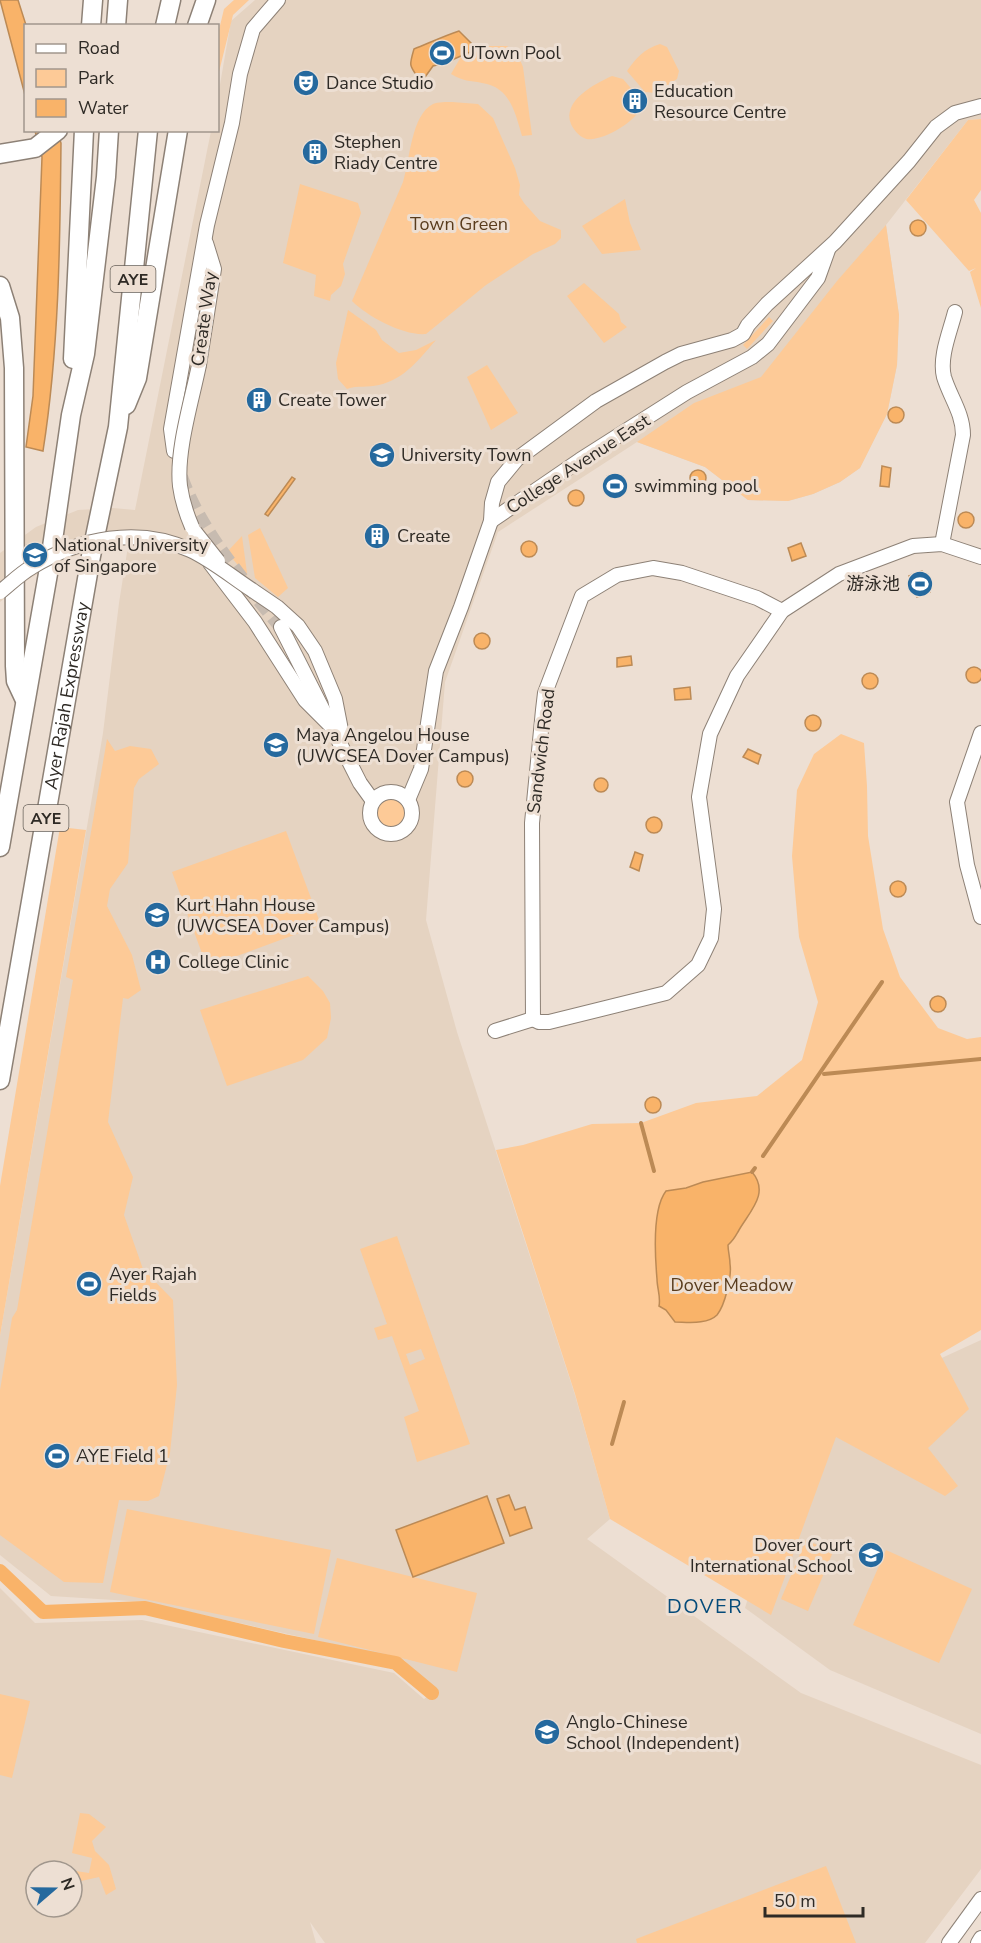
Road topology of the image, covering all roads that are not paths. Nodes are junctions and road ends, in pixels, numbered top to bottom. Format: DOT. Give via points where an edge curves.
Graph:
graph roads {
  1 [pos="93,0"];
  2 [pos="118,0"];
  3 [pos="159,0"];
  4 [pos="171,0"];
  5 [pos="206,0"];
  6 [pos="278,0"];
  7 [pos="91,24"];
  8 [pos="116,24"];
  9 [pos="157,24"];
  10 [pos="165,24"];
  11 [pos="198,24"];
  12 [pos="981,106"];
  13 [pos="55,132"];
  14 [pos="84,132"];
  15 [pos="109,132"];
  16 [pos="148,132"];
  17 [pos="177,132"];
  18 [pos="0,154"];
  19 [pos="205,238"];
  20 [pos="829,248"];
  21 [pos="0,286"];
  22 [pos="955,312"];
  23 [pos="71,415"];
  24 [pos="118,427"];
  25 [pos="174,451"];
  26 [pos="491,521"];
  27 [pos="942,543"];
  28 [pos="981,557"];
  29 [pos="209,561"];
  30 [pos="252,590"];
  31 [pos="0,592"];
  32 [pos="782,611"];
  33 [pos="281,627"];
  34 [pos="25,700"];
  35 [pos="333,728"];
  36 [pos="981,733"];
  37 [pos="345,752"];
  38 [pos="408,800"];
  39 [pos="373,801"];
  40 [pos="0,847"];
  41 [pos="981,917"];
  42 [pos="533,1019"];
  43 [pos="495,1031"];
  44 [pos="0,1080"];
  45 [pos="981,1899"];
  46 [pos="981,1938"];
  47 [pos="949,1943"];
  48 [pos="978,1943"];
  1 -- 7 [label="highway"];
  2 -- 8 [label="highway"];
  3 -- 9 [label="highway"];
  4 -- 10 [label="highway"];
  5 -- 11 [label="highway"];
  6 -- 19 [label="street" via="256,23 250,36"];
  12 -- 20 [label="street, College Avenue East" via="955,114 936,127"];
  13 -- 18 [label="highway" via="35,148"];
  14 -- 23 [label="highway"];
  15 -- 23 [label="highway, AYE" via="85,354"];
  16 -- 24 [label="highway, Ayer Rajah Expressway / AYE"];
  17 -- 24 [label="highway" via="137,378"];
  19 -- 25 [label="street, Create Way" via="171,429"];
  19 -- 30 [label="street, Create Way, bridge" via="214,269 181,457 183,506 193,530 214,557"];
  20 -- 26 [label="street, College Avenue East" via="818,278 768,344 752,357 687,392"];
  20 -- 26 [label="street, College Avenue East" via="767,304 743,334 665,362 596,401 517,459 498,482"];
  21 -- 34 [label="highway" via="10,318 14,368 15,666 16,681"];
  22 -- 27 [label="street" via="944,374 963,424 963,435"];
  23 -- 34 [label="highway, AYE"];
  24 -- 44 [label="highway, Ayer Rajah Expressway / AYE"];
  26 -- 38 [label="street" via="436,671 421,770"];
  27 -- 28 [label="street"];
  27 -- 32 [label="street" via="913,546 839,574"];
  29 -- 30 [label="street, bridge"];
  29 -- 31 [label="street, bridge" via="191,550 156,539 126,536 94,540 31,567"];
  29 -- 35 [label="street" via="311,707"];
  30 -- 37 [label="street" via="298,626 315,651 335,699"];
  32 -- 42 [label="street" via="737,676 710,734 699,797 714,909 711,938 698,965 666,993 549,1022"];
  32 -- 42 [label="street, Sandwich Road" via="724,586 653,568 616,575 582,596 545,693 543,710 532,823"];
  33 -- 35 [label="street"];
  34 -- 40 [label="highway, AYE"];
  35 -- 37 [label="street"];
  36 -- 41 [label="street" via="957,802 967,865"];
  37 -- 39 [label="street"];
  38 -- 39 [label="street" via="390,792"];
  38 -- 39 [label="street" via="410,822 402,831 392,834 381,831 372,821"];
  42 -- 43 [label="street"];
  45 -- 47 [label="street"];
  46 -- 48 [label="street"];
}
